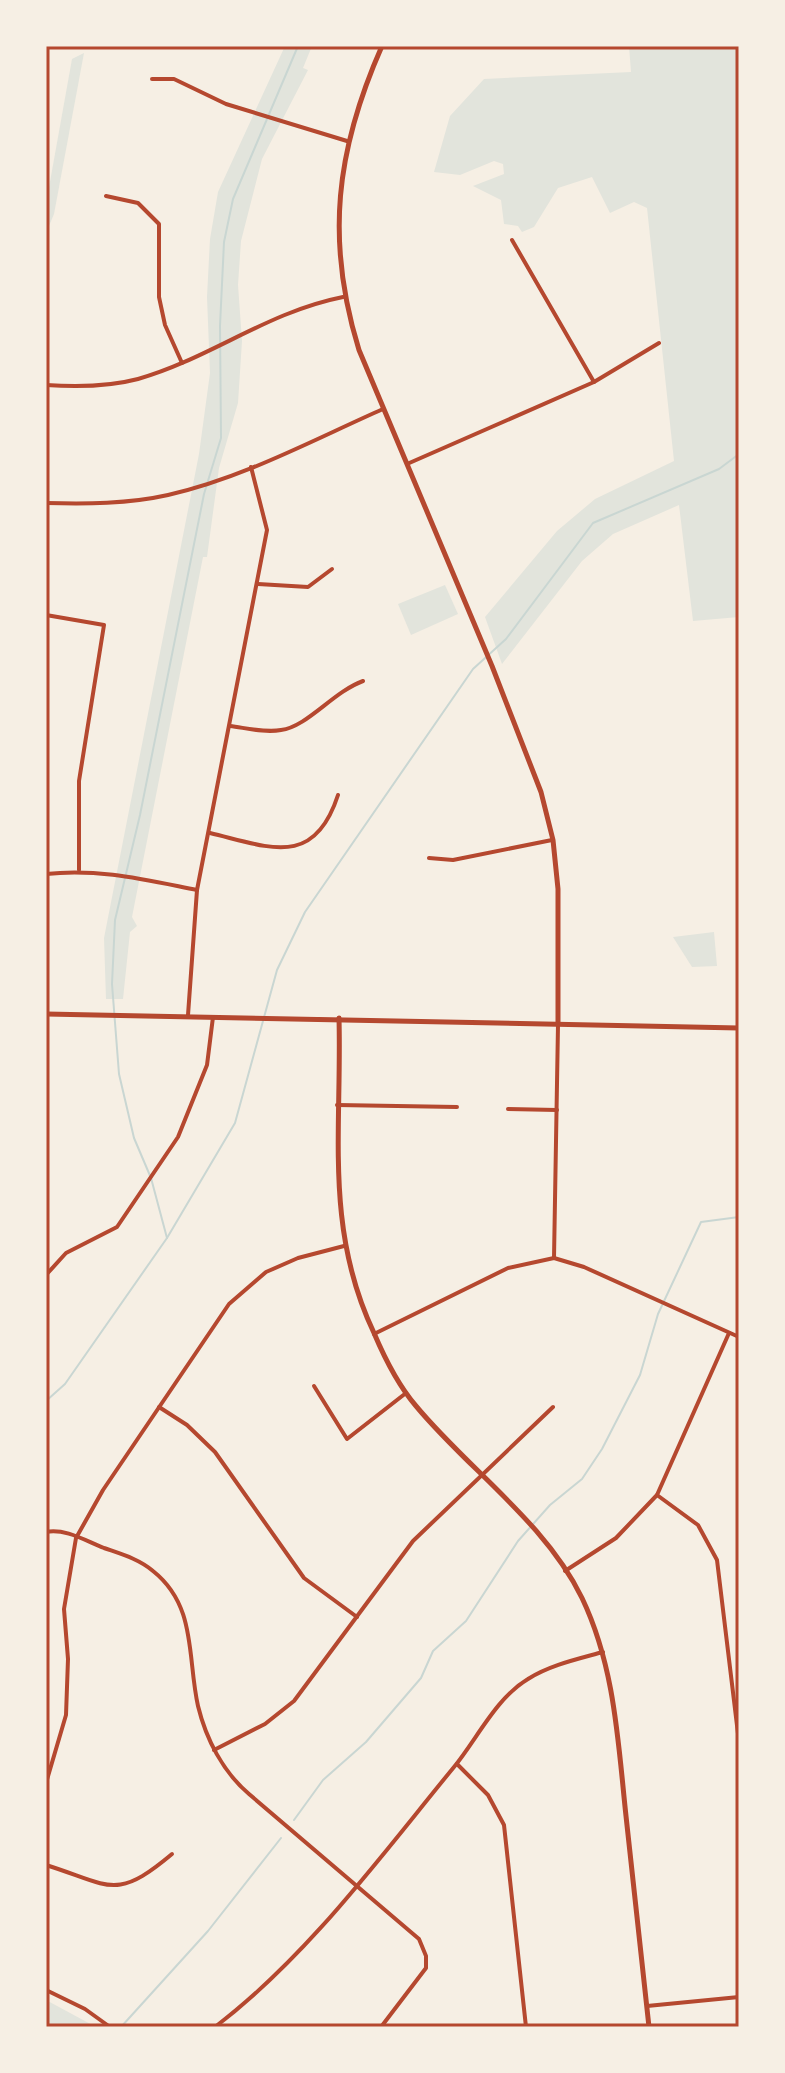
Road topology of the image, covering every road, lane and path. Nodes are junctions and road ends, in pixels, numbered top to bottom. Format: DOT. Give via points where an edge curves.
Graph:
graph roads {
  1 [pos="382,46"];
  2 [pos="152,79"];
  3 [pos="347,141"];
  4 [pos="106,196"];
  5 [pos="512,240"];
  6 [pos="343,297"];
  7 [pos="659,343"];
  8 [pos="182,363"];
  9 [pos="594,382"];
  10 [pos="46,385"];
  11 [pos="383,409"];
  12 [pos="407,464"];
  13 [pos="251,467"];
  14 [pos="46,503"];
  15 [pos="332,569"];
  16 [pos="258,584"];
  17 [pos="46,615"];
  18 [pos="363,681"];
  19 [pos="230,726"];
  20 [pos="338,795"];
  21 [pos="210,833"];
  22 [pos="553,840"];
  23 [pos="429,858"];
  24 [pos="79,870"];
  25 [pos="46,874"];
  26 [pos="197,890"];
  27 [pos="46,1014"];
  28 [pos="188,1015"];
  29 [pos="213,1015"];
  30 [pos="339,1018"];
  31 [pos="558,1024"];
  32 [pos="739,1028"];
  33 [pos="337,1105"];
  34 [pos="457,1107"];
  35 [pos="508,1109"];
  36 [pos="557,1110"];
  37 [pos="344,1246"];
  38 [pos="554,1258"];
  39 [pos="46,1275"];
  40 [pos="729,1333"];
  41 [pos="374,1334"];
  42 [pos="739,1337"];
  43 [pos="314,1386"];
  44 [pos="406,1393"];
  45 [pos="159,1407"];
  46 [pos="553,1407"];
  47 [pos="479,1475"];
  48 [pos="657,1495"];
  49 [pos="46,1532"];
  50 [pos="76,1538"];
  51 [pos="565,1571"];
  52 [pos="357,1617"];
  53 [pos="603,1652"];
  54 [pos="739,1742"];
  55 [pos="214,1750"];
  56 [pos="456,1764"];
  57 [pos="46,1783"];
  58 [pos="172,1854"];
  59 [pos="46,1865"];
  60 [pos="355,1884"];
  61 [pos="46,1990"];
  62 [pos="739,1997"];
  63 [pos="647,2006"];
  64 [pos="110,2027"];
  65 [pos="215,2027"];
  66 [pos="381,2027"];
  67 [pos="526,2027"];
  68 [pos="649,2027"];
  1 -- 3 [label="street"];
  2 -- 3 [label="street" via="174,79 226,104"];
  3 -- 6 [label="street" via="338,204"];
  4 -- 8 [label="street" via="138,203 159,224 159,297"];
  5 -- 9 [label="street"];
  6 -- 8 [label="street" via="290,310"];
  6 -- 11 [label="street"];
  7 -- 9 [label="street"];
  8 -- 10 [label="street" via="114,383"];
  9 -- 12 [label="street"];
  11 -- 12 [label="street"];
  11 -- 13 [label="street"];
  12 -- 22 [label="street" via="520,734"];
  13 -- 14 [label="street" via="166,495"];
  13 -- 16 [label="street" via="267,530"];
  15 -- 16 [label="street" via="308,587"];
  16 -- 19 [label="street"];
  17 -- 24 [label="street" via="104,625 79,781"];
  18 -- 19 [label="street" via="341,689 307,719 283,730"];
  19 -- 21 [label="street"];
  20 -- 21 [label="street" via="320,833 299,847 281,849"];
  21 -- 26 [label="street"];
  22 -- 23 [label="street" via="453,860"];
  22 -- 31 [label="street" via="560,944"];
  24 -- 25 [label="street"];
  24 -- 26 [label="street"];
  26 -- 28 [label="street"];
  27 -- 28 [label="street"];
  28 -- 29 [label="street"];
  29 -- 30 [label="street"];
  29 -- 39 [label="street" via="207,1065 178,1137 117,1227 66,1253"];
  30 -- 31 [label="street"];
  30 -- 33 [label="street"];
  31 -- 32 [label="street"];
  31 -- 36 [label="street"];
  33 -- 34 [label="street"];
  33 -- 37 [label="street"];
  35 -- 36 [label="street"];
  36 -- 38 [label="street"];
  37 -- 41 [label="street"];
  37 -- 45 [label="street" via="277,1266 249,1284 229,1304"];
  38 -- 40 [label="street"];
  38 -- 41 [label="street" via="508,1268"];
  40 -- 42 [label="street"];
  40 -- 48 [label="street"];
  41 -- 44 [label="street"];
  43 -- 44 [label="street" via="347,1439"];
  44 -- 47 [label="street"];
  45 -- 50 [label="street"];
  45 -- 52 [label="street" via="215,1452 304,1578"];
  46 -- 47 [label="street"];
  47 -- 51 [label="street" via="551,1549"];
  47 -- 52 [label="street" via="413,1541"];
  48 -- 51 [label="street" via="616,1538"];
  48 -- 54 [label="street" via="698,1525 717,1560"];
  49 -- 50 [label="street" via="58,1530"];
  50 -- 55 [label="street" via="134,1559 174,1592 187,1625 199,1709"];
  50 -- 57 [label="street" via="64,1609 66,1715"];
  51 -- 53 [label="street"];
  52 -- 55 [label="street" via="294,1701 265,1724"];
  53 -- 56 [label="street" via="528,1679 510,1694"];
  53 -- 63 [label="street" via="615,1711"];
  55 -- 60 [label="street" via="237,1784"];
  56 -- 60 [label="street"];
  56 -- 67 [label="street" via="488,1795 504,1825"];
  58 -- 59 [label="street" via="143,1878 115,1887"];
  60 -- 65 [label="street" via="283,1970"];
  60 -- 66 [label="street" via="419,1939 426,1956 422,1976"];
  61 -- 64 [label="street"];
  62 -- 63 [label="street"];
  63 -- 68 [label="street"];
}
